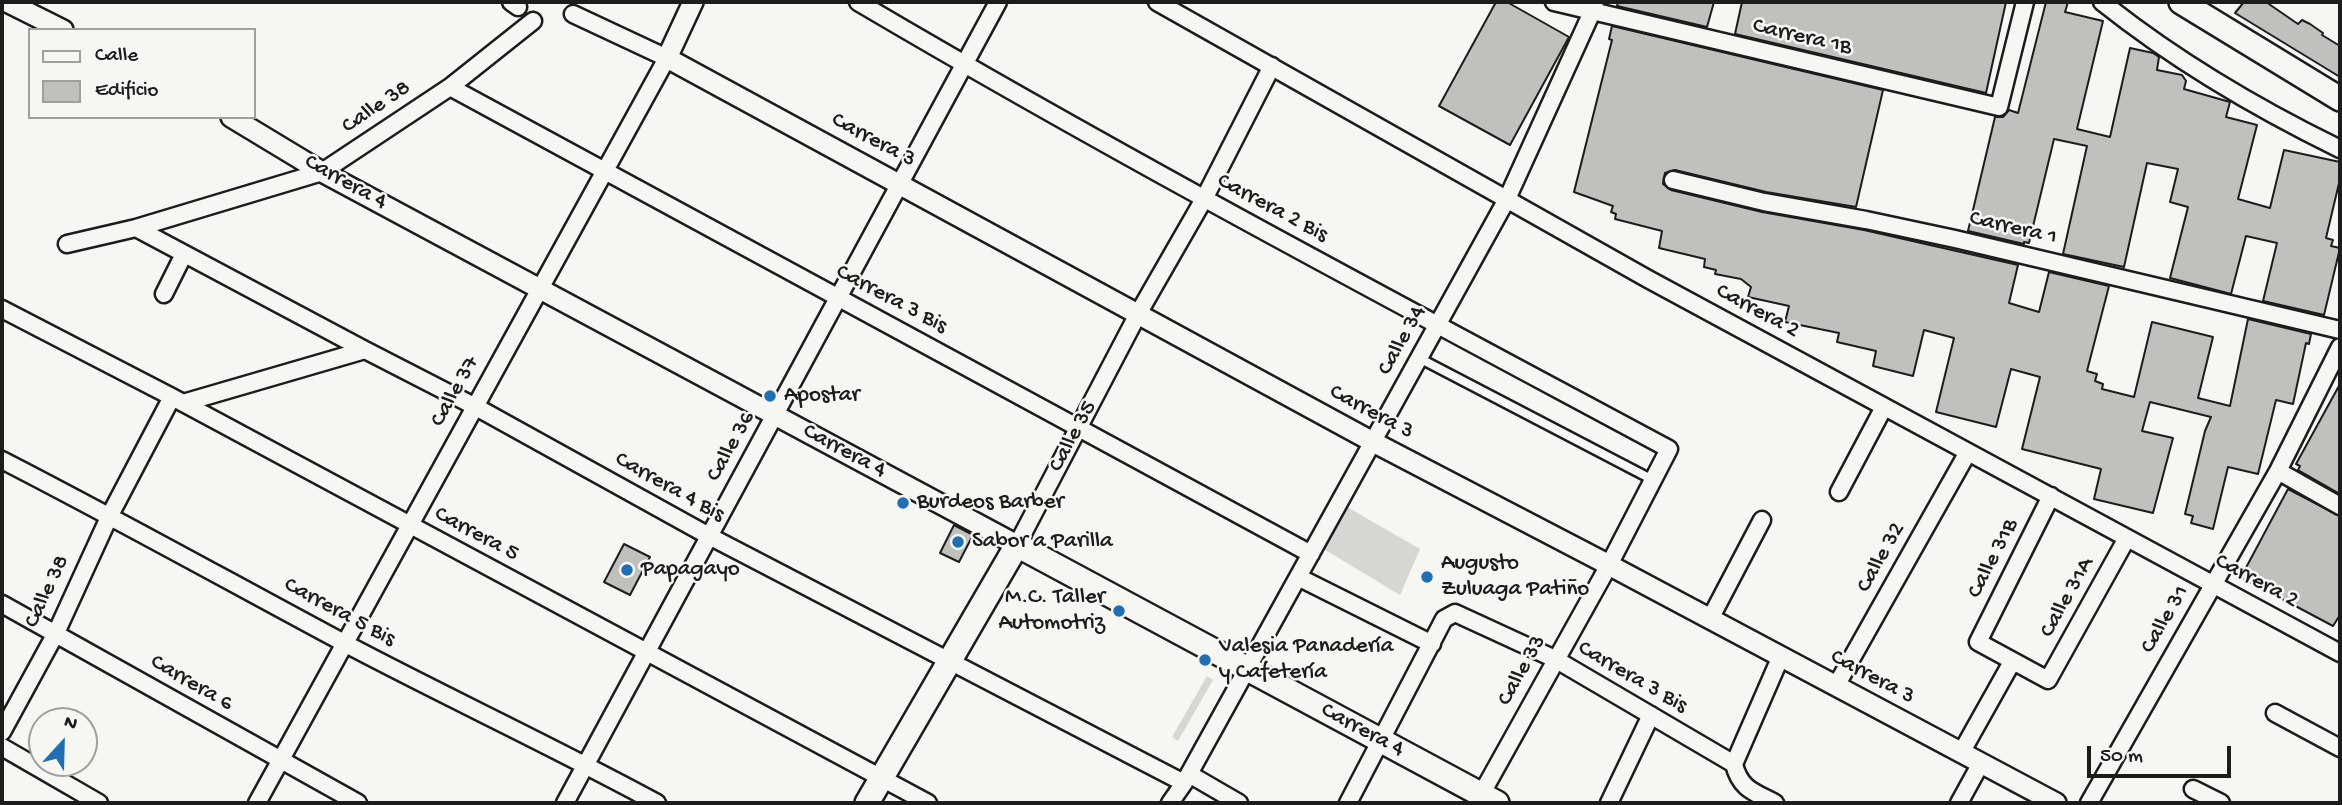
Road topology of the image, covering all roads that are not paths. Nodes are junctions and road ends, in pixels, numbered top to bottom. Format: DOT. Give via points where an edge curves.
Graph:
graph roads {
  1 [pos="7,2"];
  2 [pos="692,2"];
  3 [pos="858,2"];
  4 [pos="998,2"];
  5 [pos="1157,2"];
  6 [pos="1554,2"];
  7 [pos="2025,2"];
  8 [pos="2102,2"];
  9 [pos="2181,2"];
  10 [pos="1593,7"];
  11 [pos="573,14"];
  12 [pos="533,21"];
  13 [pos="59,28"];
  14 [pos="667,58"];
  15 [pos="964,64"];
  16 [pos="1272,66"];
  17 [pos="450,87"];
  18 [pos="2340,99"];
  19 [pos="234,119"];
  20 [pos="2340,149"];
  21 [pos="605,171"];
  22 [pos="322,172"];
  23 [pos="1673,180"];
  24 [pos="901,184"];
  25 [pos="1204,199"];
  26 [pos="1507,199"];
  27 [pos="136,228"];
  28 [pos="67,244"];
  29 [pos="184,254"];
  30 [pos="540,289"];
  31 [pos="164,294"];
  32 [pos="839,298"];
  33 [pos="2,309"];
  34 [pos="1139,314"];
  35 [pos="1438,325"];
  36 [pos="2340,330"];
  37 [pos="2340,347"];
  38 [pos="365,350"];
  39 [pos="1419,358"];
  40 [pos="177,400"];
  41 [pos="476,407"];
  42 [pos="1884,407"];
  43 [pos="775,415"];
  44 [pos="1079,428"];
  45 [pos="1373,442"];
  46 [pos="1669,449"];
  47 [pos="1968,452"];
  48 [pos="2,460"];
  49 [pos="2278,471"];
  50 [pos="1653,480"];
  51 [pos="1839,492"];
  52 [pos="2051,496"];
  53 [pos="2340,506"];
  54 [pos="110,515"];
  55 [pos="1762,520"];
  56 [pos="411,525"];
  57 [pos="709,536"];
  58 [pos="2127,538"];
  59 [pos="1017,545"];
  60 [pos="1311,554"];
  61 [pos="1609,565"];
  62 [pos="1298,577"];
  63 [pos="2213,584"];
  64 [pos="2,604"];
  65 [pos="1710,619"];
  66 [pos="56,633"];
  67 [pos="346,644"];
  68 [pos="1432,644"];
  69 [pos="646,652"];
  70 [pos="2340,653"];
  71 [pos="1781,656"];
  72 [pos="1555,659"];
  73 [pos="2011,662"];
  74 [pos="950,663"];
  75 [pos="1247,669"];
  76 [pos="1836,686"];
  77 [pos="2275,713"];
  78 [pos="1651,715"];
  79 [pos="2,732"];
  80 [pos="1381,741"];
  81 [pos="2,747"];
  82 [pos="2340,748"];
  83 [pos="1961,753"];
  84 [pos="281,761"];
  85 [pos="1734,764"];
  86 [pos="1981,764"];
  87 [pos="587,765"];
  88 [pos="881,778"];
  89 [pos="1186,778"];
  90 [pos="2193,789"];
  91 [pos="1485,800"];
  92 [pos="99,803"];
  93 [pos="257,803"];
  94 [pos="358,803"];
  95 [pos="565,803"];
  96 [pos="657,803"];
  97 [pos="867,803"];
  98 [pos="928,803"];
  99 [pos="1170,803"];
  100 [pos="1238,803"];
  101 [pos="1348,803"];
  102 [pos="1609,803"];
  103 [pos="1775,803"];
  104 [pos="1959,803"];
  105 [pos="2056,803"];
  106 [pos="2089,803"];
  107 [pos="2221,803"];
  1 -- 13 [label="street"];
  2 -- 14 [label="street, Calle 37"];
  3 -- 15 [label="street, Carrera 2 Bis"];
  4 -- 15 [label="street, Calle 36"];
  5 -- 16 [label="street, Carrera 2"];
  6 -- 10 [label="street, Carrera 1B"];
  7 -- 10 [label="street, Carrera 1B" via="1998,107"];
  8 -- 20 [label="street" via="2193,69"];
  9 -- 18 [label="main road"];
  10 -- 26 [label="street, Calle 34"];
  11 -- 14 [label="street"];
  12 -- 17 [label="street, Calle 38"];
  14 -- 21 [label="street, Calle 37"];
  14 -- 24 [label="street, Carrera 3"];
  15 -- 24 [label="street, Calle 36"];
  15 -- 25 [label="street, Carrera 2 Bis"];
  16 -- 25 [label="street, Calle 35"];
  16 -- 26 [label="street, Carrera 2"];
  17 -- 21 [label="street, Carrera 3 Bis"];
  17 -- 22 [label="street, Calle 38"];
  19 -- 22 [label="street, Carrera 4"];
  21 -- 30 [label="street, Calle 37"];
  21 -- 32 [label="street, Carrera 3 Bis"];
  22 -- 27 [label="street, Calle 38"];
  22 -- 30 [label="street, Carrera 4"];
  23 -- 36 [label="street, Carrera 1" via="1955,239"];
  24 -- 32 [label="street, Calle 36"];
  24 -- 34 [label="street, Carrera 3"];
  25 -- 34 [label="street, Calle 35"];
  25 -- 35 [label="street, Carrera 2 Bis"];
  26 -- 35 [label="street, Calle 34"];
  26 -- 42 [label="street, Carrera 2"];
  27 -- 28 [label="street, Calle 38"];
  27 -- 29 [label="street, Carrera 4 Bis"];
  29 -- 31 [label="street"];
  29 -- 38 [label="street, Carrera 4 Bis"];
  30 -- 41 [label="street, Calle 37"];
  30 -- 43 [label="street, Carrera 4"];
  32 -- 43 [label="street, Calle 36"];
  32 -- 44 [label="street, Carrera 3 Bis"];
  33 -- 40 [label="street, Carrera 5"];
  34 -- 44 [label="street, Calle 35"];
  34 -- 45 [label="street, Carrera 3"];
  35 -- 39 [label="street, Calle 34"];
  35 -- 46 [label="street, Carrera 2 Bis"];
  37 -- 49 [label="street, Calle 31"];
  38 -- 40 [label="street"];
  38 -- 41 [label="street, Carrera 4 Bis"];
  39 -- 45 [label="street, Calle 34"];
  39 -- 50 [label="lane"];
  40 -- 54 [label="street, Calle 38"];
  40 -- 56 [label="street, Carrera 5"];
  41 -- 56 [label="street, Calle 37"];
  41 -- 57 [label="street, Carrera 4 Bis"];
  42 -- 47 [label="street, Carrera 2"];
  42 -- 51 [label="street"];
  43 -- 57 [label="street, Calle 36"];
  43 -- 59 [label="street, Carrera 4"];
  44 -- 59 [label="street, Calle 35"];
  44 -- 60 [label="street, Carrera 3 Bis"];
  45 -- 60 [label="street, Calle 34"];
  45 -- 61 [label="street, Carrera 3"];
  46 -- 50 [label="street, Calle 33"];
  47 -- 52 [label="street, Carrera 2"];
  47 -- 76 [label="street, Calle 32"];
  48 -- 54 [label="street, Carrera 5 Bis"];
  49 -- 53 [label="street"];
  49 -- 63 [label="street, Calle 31"];
  50 -- 61 [label="street, Calle 33"];
  52 -- 58 [label="street, Carrera 2"];
  52 -- 73 [label="street, Calle 31B" via="1978,642"];
  54 -- 66 [label="street, Calle 38"];
  54 -- 67 [label="street, Carrera 5 Bis"];
  55 -- 65 [label="street"];
  56 -- 67 [label="street, Calle 37"];
  56 -- 69 [label="street, Carrera 5"];
  57 -- 69 [label="street, Calle 36"];
  57 -- 74 [label="street, Carrera 4 Bis"];
  58 -- 63 [label="street, Carrera 2"];
  58 -- 73 [label="street, Calle 31A" via="2048,680"];
  59 -- 74 [label="main road, Calle 35"];
  59 -- 75 [label="main road, Carrera 4"];
  60 -- 62 [label="street, Calle 34"];
  61 -- 65 [label="street, Carrera 3"];
  61 -- 72 [label="street, Calle 33"];
  62 -- 68 [label="street"];
  62 -- 75 [label="street, Calle 34"];
  63 -- 70 [label="street, Carrera 2"];
  63 -- 106 [label="street, Calle 31"];
  64 -- 66 [label="street, Carrera 6"];
  65 -- 71 [label="street, Carrera 3"];
  66 -- 79 [label="street, Calle 38"];
  66 -- 84 [label="street, Carrera 6"];
  67 -- 84 [label="street, Calle 37"];
  67 -- 87 [label="street, Carrera 5 Bis"];
  68 -- 72 [label="street, Carrera 3 Bis" via="1444,620 1450,614 1461,614"];
  68 -- 80 [label="street"];
  69 -- 87 [label="street, Calle 36"];
  69 -- 88 [label="street, Carrera 5"];
  71 -- 76 [label="street, Carrera 3"];
  71 -- 85 [label="street"];
  72 -- 78 [label="street, Carrera 3 Bis"];
  72 -- 91 [label="street, Calle 33"];
  73 -- 83 [label="street"];
  74 -- 88 [label="main road, Calle 35"];
  74 -- 89 [label="street, Carrera 4 Bis"];
  75 -- 80 [label="main road, Carrera 4"];
  75 -- 89 [label="street, Calle 34"];
  76 -- 83 [label="street, Carrera 3"];
  77 -- 82 [label="street"];
  78 -- 85 [label="street, Carrera 3 Bis"];
  78 -- 102 [label="street"];
  80 -- 91 [label="main road, Carrera 4"];
  80 -- 101 [label="street"];
  81 -- 92 [label="street"];
  83 -- 86 [label="street, Carrera 3"];
  84 -- 93 [label="street, Calle 37"];
  84 -- 94 [label="street, Carrera 6"];
  85 -- 103 [label="street, Carrera 3 Bis" via="1737,779"];
  86 -- 104 [label="street"];
  86 -- 105 [label="street, Carrera 3"];
  87 -- 95 [label="street, Calle 36"];
  87 -- 96 [label="street, Carrera 5 Bis"];
  88 -- 97 [label="main road, Calle 35"];
  88 -- 98 [label="street, Carrera 5"];
  89 -- 99 [label="street, Calle 34"];
  89 -- 100 [label="street"];
  90 -- 107 [label="street"];
}
